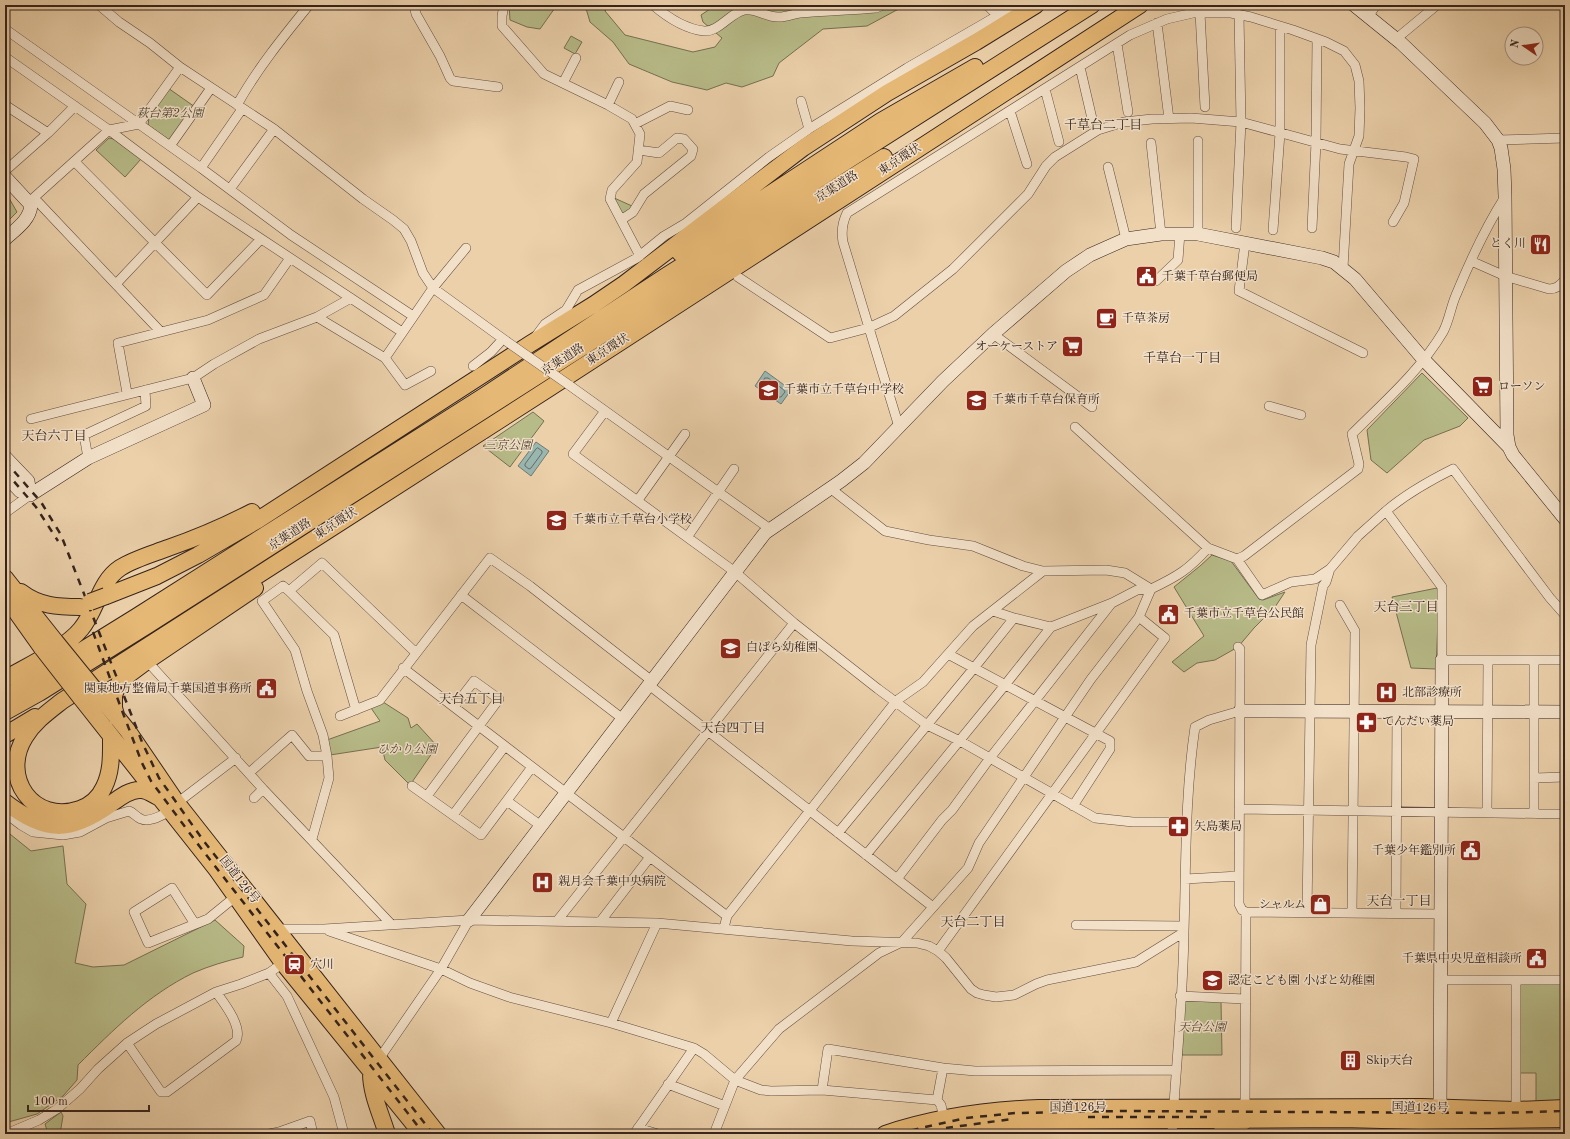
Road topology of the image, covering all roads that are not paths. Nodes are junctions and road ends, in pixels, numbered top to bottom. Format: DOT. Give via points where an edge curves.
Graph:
graph roads {
  1 [pos="99,5"];
  2 [pos="309,5"];
  3 [pos="414,5"];
  4 [pos="504,5"];
  5 [pos="653,5"];
  6 [pos="883,5"];
  7 [pos="987,5"];
  8 [pos="1016,5"];
  9 [pos="1036,5"];
  10 [pos="1092,5"];
  11 [pos="1119,5"];
  12 [pos="1140,5"];
  13 [pos="1354,5"];
  14 [pos="1376,5"];
  15 [pos="1437,5"];
  16 [pos="1200,13"];
  17 [pos="1240,15"];
  18 [pos="998,16"];
  19 [pos="1368,17"];
  20 [pos="1157,23"];
  21 [pos="1280,26"];
  22 [pos="5,29"];
  23 [pos="1317,39"];
  24 [pos="1396,39"];
  25 [pos="1032,43"];
  26 [pos="1117,44"];
  27 [pos="5,57"];
  28 [pos="576,58"];
  29 [pos="180,67"];
  30 [pos="1080,67"];
  31 [pos="619,82"];
  32 [pos="563,83"];
  33 [pos="498,87"];
  34 [pos="211,88"];
  35 [pos="1045,89"];
  36 [pos="800,102"];
  37 [pos="608,104"];
  38 [pos="5,105"];
  39 [pos="75,106"];
  40 [pos="239,107"];
  41 [pos="1205,107"];
  42 [pos="688,110"];
  43 [pos="1010,111"];
  44 [pos="1128,112"];
  45 [pos="1169,119"];
  46 [pos="1241,122"];
  47 [pos="1093,123"];
  48 [pos="139,124"];
  49 [pos="635,124"];
  50 [pos="274,129"];
  51 [pos="809,129"];
  52 [pos="109,130"];
  53 [pos="48,133"];
  54 [pos="1280,133"];
  55 [pos="1565,138"];
  56 [pos="1498,140"];
  57 [pos="1198,141"];
  58 [pos="1059,142"];
  59 [pos="1316,142"];
  60 [pos="1151,143"];
  61 [pos="170,146"];
  62 [pos="639,150"];
  63 [pos="1354,150"];
  64 [pos="75,162"];
  65 [pos="1027,164"];
  66 [pos="1108,167"];
  67 [pos="201,168"];
  68 [pos="5,171"];
  69 [pos="5,177"];
  70 [pos="230,189"];
  71 [pos="1505,196"];
  72 [pos="198,197"];
  73 [pos="29,202"];
  74 [pos="621,220"];
  75 [pos="1393,222"];
  76 [pos="1236,228"];
  77 [pos="1312,228"];
  78 [pos="1273,230"];
  79 [pos="1180,233"];
  80 [pos="1161,234"];
  81 [pos="1198,234"];
  82 [pos="5,239"];
  83 [pos="261,239"];
  84 [pos="1126,240"];
  85 [pos="154,243"];
  86 [pos="1245,243"];
  87 [pos="466,248"];
  88 [pos="640,256"];
  89 [pos="290,258"];
  90 [pos="1471,261"];
  91 [pos="1343,268"];
  92 [pos="1505,276"];
  93 [pos="738,277"];
  94 [pos="1565,280"];
  95 [pos="1156,281"];
  96 [pos="116,284"];
  97 [pos="433,288"];
  98 [pos="351,298"];
  99 [pos="317,316"];
  100 [pos="413,316"];
  101 [pos="562,324"];
  102 [pos="868,328"];
  103 [pos="160,331"];
  104 [pos="402,332"];
  105 [pos="993,334"];
  106 [pos="504,340"];
  107 [pos="530,344"];
  108 [pos="1363,353"];
  109 [pos="385,358"];
  110 [pos="1424,360"];
  111 [pos="473,366"];
  112 [pos="431,371"];
  113 [pos="193,378"];
  114 [pos="145,390"];
  115 [pos="126,393"];
  116 [pos="1269,406"];
  117 [pos="1092,407"];
  118 [pos="605,411"];
  119 [pos="1300,415"];
  120 [pos="31,419"];
  121 [pos="899,427"];
  122 [pos="1075,427"];
  123 [pos="685,434"];
  124 [pos="1509,447"];
  125 [pos="5,457"];
  126 [pos="669,457"];
  127 [pos="88,458"];
  128 [pos="734,469"];
  129 [pos="5,475"];
  130 [pos="830,488"];
  131 [pos="718,492"];
  132 [pos="298,494"];
  133 [pos="30,495"];
  134 [pos="638,500"];
  135 [pos="1386,511"];
  136 [pos="5,513"];
  137 [pos="1565,519"];
  138 [pos="335,524"];
  139 [pos="770,529"];
  140 [pos="688,536"];
  141 [pos="1208,548"];
  142 [pos="1237,559"];
  143 [pos="1330,569"];
  144 [pos="1043,571"];
  145 [pos="735,572"];
  146 [pos="7,587"];
  147 [pos="1151,589"];
  148 [pos="289,591"];
  149 [pos="461,595"];
  150 [pos="1112,603"];
  151 [pos="85,605"];
  152 [pos="1340,605"];
  153 [pos="993,610"];
  154 [pos="11,615"];
  155 [pos="1565,615"];
  156 [pos="1139,617"];
  157 [pos="1014,618"];
  158 [pos="794,623"];
  159 [pos="42,624"];
  160 [pos="1051,627"];
  161 [pos="46,645"];
  162 [pos="1238,647"];
  163 [pos="415,652"];
  164 [pos="948,654"];
  165 [pos="1442,660"];
  166 [pos="1488,660"];
  167 [pos="1534,660"];
  168 [pos="1565,660"];
  169 [pos="147,661"];
  170 [pos="403,668"];
  171 [pos="974,668"];
  172 [pos="5,679"];
  173 [pos="650,683"];
  174 [pos="1005,685"];
  175 [pos="5,698"];
  176 [pos="62,701"];
  177 [pos="1036,701"];
  178 [pos="896,702"];
  179 [pos="454,707"];
  180 [pos="356,710"];
  181 [pos="1441,710"];
  182 [pos="1488,710"];
  183 [pos="1240,711"];
  184 [pos="1309,711"];
  185 [pos="1355,711"];
  186 [pos="1397,711"];
  187 [pos="5,712"];
  188 [pos="1535,712"];
  189 [pos="1565,712"];
  190 [pos="340,716"];
  191 [pos="1066,718"];
  192 [pos="117,719"];
  193 [pos="623,719"];
  194 [pos="927,725"];
  195 [pos="479,726"];
  196 [pos="128,731"];
  197 [pos="708,731"];
  198 [pos="1096,733"];
  199 [pos="5,735"];
  200 [pos="111,736"];
  201 [pos="960,740"];
  202 [pos="505,746"];
  203 [pos="327,756"];
  204 [pos="236,758"];
  205 [pos="990,758"];
  206 [pos="134,766"];
  207 [pos="532,767"];
  208 [pos="249,773"];
  209 [pos="1024,777"];
  210 [pos="1534,778"];
  211 [pos="1565,778"];
  212 [pos="412,786"];
  213 [pos="263,789"];
  214 [pos="567,793"];
  215 [pos="1052,794"];
  216 [pos="427,796"];
  217 [pos="254,798"];
  218 [pos="160,799"];
  219 [pos="117,800"];
  220 [pos="507,801"];
  221 [pos="5,802"];
  222 [pos="1073,806"];
  223 [pos="174,807"];
  224 [pos="1239,809"];
  225 [pos="1308,810"];
  226 [pos="810,811"];
  227 [pos="1353,811"];
  228 [pos="1396,812"];
  229 [pos="1440,812"];
  230 [pos="5,813"];
  231 [pos="1487,813"];
  232 [pos="1534,814"];
  233 [pos="1565,814"];
  234 [pos="453,815"];
  235 [pos="1186,822"];
  236 [pos="541,826"];
  237 [pos="838,833"];
  238 [pos="624,837"];
  239 [pos="312,839"];
  240 [pos="866,855"];
  241 [pos="650,857"];
  242 [pos="1239,876"];
  243 [pos="897,879"];
  244 [pos="1185,879"];
  245 [pos="235,897"];
  246 [pos="933,907"];
  247 [pos="1246,912"];
  248 [pos="1308,912"];
  249 [pos="1352,913"];
  250 [pos="1396,913"];
  251 [pos="1440,914"];
  252 [pos="727,916"];
  253 [pos="469,920"];
  254 [pos="557,921"];
  255 [pos="600,922"];
  256 [pos="657,923"];
  257 [pos="196,924"];
  258 [pos="391,924"];
  259 [pos="1076,925"];
  260 [pos="724,928"];
  261 [pos="278,929"];
  262 [pos="1184,929"];
  263 [pos="324,930"];
  264 [pos="902,942"];
  265 [pos="938,951"];
  266 [pos="283,963"];
  267 [pos="441,969"];
  268 [pos="269,973"];
  269 [pos="1440,980"];
  270 [pos="1516,980"];
  271 [pos="1565,980"];
  272 [pos="216,992"];
  273 [pos="1180,996"];
  274 [pos="1245,999"];
  275 [pos="611,1023"];
  276 [pos="127,1043"];
  277 [pos="694,1048"];
  278 [pos="375,1066"];
  279 [pos="943,1068"];
  280 [pos="1176,1070"];
  281 [pos="735,1080"];
  282 [pos="668,1084"];
  283 [pos="822,1090"];
  284 [pos="937,1100"];
  285 [pos="725,1106"];
  286 [pos="1565,1108"];
  287 [pos="1516,1110"];
  288 [pos="1246,1114"];
  289 [pos="1440,1114"];
  290 [pos="944,1119"];
  291 [pos="1565,1119"];
  292 [pos="1173,1121"];
  293 [pos="636,1131"];
  294 [pos="6,1134"];
  295 [pos="269,1134"];
  296 [pos="313,1134"];
  297 [pos="344,1134"];
  298 [pos="387,1134"];
  299 [pos="422,1134"];
  300 [pos="438,1134"];
  301 [pos="658,1134"];
  302 [pos="714,1134"];
  303 [pos="885,1134"];
  304 [pos="937,1134"];
  305 [pos="1220,1134"];
  1 -- 29 [label="street"];
  2 -- 40 [label="street" via="250,82"];
  3 -- 33 [label="street" via="416,14 453,81"];
  4 -- 32 [label="street" via="502,26 544,74"];
  5 -- 6 [label="street" via="685,26 706,31 743,10 754,10 778,17 799,13 876,8"];
  7 -- 18 [label="street"];
  8 -- 18 [label="street"];
  9 -- 101 [label="highway" via="887,92 803,148 624,284"];
  10 -- 25 [label="highway, 京葉道路"];
  11 -- 187 [label="highway, 京葉道路" via="148,625"];
  12 -- 138 [label="highway, 東京環状"];
  13 -- 19 [label="street"];
  14 -- 19 [label="street"];
  15 -- 24 [label="street"];
  16 -- 17 [label="street"];
  16 -- 20 [label="street"];
  16 -- 41 [label="street"];
  17 -- 21 [label="street"];
  17 -- 46 [label="street"];
  18 -- 51 [label="street" via="907,68"];
  19 -- 24 [label="street"];
  20 -- 26 [label="street"];
  20 -- 45 [label="street"];
  21 -- 23 [label="street"];
  21 -- 54 [label="street"];
  22 -- 48 [label="street"];
  23 -- 59 [label="street"];
  23 -- 63 [label="street" via="1344,51 1354,65 1359,82 1360,108 1359,136"];
  24 -- 56 [label="street" via="1485,123"];
  25 -- 101 [label="highway" via="976,67 881,121 575,321"];
  25 -- 175 [label="highway, 京葉道路" via="679,268 478,400"];
  26 -- 30 [label="street"];
  26 -- 44 [label="street"];
  27 -- 39 [label="street"];
  28 -- 32 [label="street"];
  29 -- 34 [label="street"];
  29 -- 48 [label="street"];
  30 -- 35 [label="street"];
  30 -- 47 [label="street"];
  31 -- 37 [label="street"];
  32 -- 37 [label="street"];
  34 -- 40 [label="street"];
  34 -- 61 [label="street"];
  35 -- 43 [label="street"];
  35 -- 58 [label="street"];
  36 -- 51 [label="street"];
  37 -- 49 [label="street" via="632,118"];
  38 -- 53 [label="street"];
  39 -- 52 [label="street"];
  39 -- 53 [label="street"];
  40 -- 50 [label="street"];
  40 -- 67 [label="street"];
  42 -- 49 [label="street" via="670,106"];
  43 -- 65 [label="street"];
  43 -- 102 [label="street" via="847,213 841,230 843,242"];
  45 -- 46 [label="street"];
  45 -- 102 [label="street" via="1124,122 1098,130 1055,157 1028,194 953,269 894,316"];
  46 -- 54 [label="street"];
  46 -- 76 [label="street"];
  48 -- 52 [label="street"];
  48 -- 61 [label="street"];
  49 -- 62 [label="street" via="640,134"];
  50 -- 70 [label="street"];
  50 -- 97 [label="street" via="404,229 423,273"];
  51 -- 88 [label="street"];
  52 -- 64 [label="street"];
  52 -- 72 [label="street"];
  53 -- 68 [label="street"];
  54 -- 59 [label="street"];
  54 -- 78 [label="street"];
  55 -- 56 [label="street"];
  56 -- 71 [label="street" via="1503,158"];
  57 -- 81 [label="street"];
  59 -- 63 [label="street"];
  59 -- 77 [label="street"];
  60 -- 80 [label="street"];
  61 -- 67 [label="street"];
  62 -- 74 [label="street" via="637,162 612,190 610,199"];
  62 -- 74 [label="street" via="660,153 677,138 684,139 693,149 691,156 644,194 633,212"];
  63 -- 75 [label="street" via="1414,159 1404,203"];
  63 -- 91 [label="street" via="1349,164"];
  64 -- 73 [label="street"];
  64 -- 85 [label="street"];
  66 -- 84 [label="street"];
  67 -- 70 [label="street"];
  69 -- 73 [label="street"];
  70 -- 100 [label="street" via="291,235"];
  71 -- 90 [label="street"];
  71 -- 92 [label="street"];
  72 -- 83 [label="street"];
  72 -- 85 [label="street"];
  73 -- 82 [label="street" via="31,212 27,219"];
  73 -- 96 [label="street" via="38,202"];
  74 -- 88 [label="street"];
  79 -- 80 [label="street"];
  79 -- 81 [label="street"];
  79 -- 95 [label="street" via="1178,260"];
  80 -- 84 [label="street"];
  81 -- 86 [label="street"];
  83 -- 85 [label="street" via="207,295"];
  83 -- 89 [label="street"];
  84 -- 105 [label="street" via="1090,255 1066,271"];
  85 -- 96 [label="street"];
  86 -- 91 [label="street" via="1322,258"];
  86 -- 108 [label="street" via="1239,291"];
  87 -- 97 [label="street"];
  88 -- 107 [label="street" via="578,290 566,310 545,324"];
  89 -- 98 [label="street"];
  89 -- 103 [label="street" via="264,295 208,320"];
  90 -- 92 [label="street"];
  90 -- 110 [label="street" via="1451,306 1444,330"];
  91 -- 110 [label="street"];
  92 -- 94 [label="street" via="1549,289 1558,287"];
  92 -- 124 [label="street"];
  93 -- 102 [label="street" via="830,338"];
  96 -- 103 [label="street"];
  97 -- 100 [label="street"];
  97 -- 106 [label="street"];
  98 -- 99 [label="street"];
  98 -- 104 [label="street"];
  99 -- 109 [label="street"];
  99 -- 113 [label="street" via="259,339"];
  100 -- 104 [label="street"];
  101 -- 107 [label="highway"];
  102 -- 121 [label="street"];
  103 -- 115 [label="street" via="118,343"];
  104 -- 109 [label="street"];
  105 -- 117 [label="street"];
  105 -- 121 [label="street"];
  106 -- 111 [label="street"];
  106 -- 118 [label="street, bridge"];
  107 -- 132 [label="highway"];
  109 -- 112 [label="street" via="405,385"];
  110 -- 124 [label="street"];
  110 -- 142 [label="street" via="1352,434 1358,469"];
  113 -- 114 [label="street"];
  113 -- 127 [label="street" via="204,405"];
  114 -- 115 [label="street"];
  114 -- 127 [label="street" via="146,406 84,436"];
  115 -- 120 [label="street"];
  116 -- 119 [label="street"];
  118 -- 126 [label="street"];
  118 -- 134 [label="street" via="573,454"];
  121 -- 130 [label="street" via="864,463"];
  122 -- 141 [label="street"];
  123 -- 126 [label="street"];
  124 -- 137 [label="street"];
  125 -- 133 [label="street" via="28,480"];
  126 -- 131 [label="street"];
  126 -- 134 [label="street"];
  127 -- 133 [label="street"];
  128 -- 131 [label="street"];
  129 -- 133 [label="street" via="20,491"];
  130 -- 139 [label="street"];
  130 -- 144 [label="street" via="885,531 973,546 1023,566"];
  131 -- 139 [label="street"];
  131 -- 140 [label="street"];
  132 -- 151 [label="highway, bridge" via="198,555 157,576"];
  132 -- 172 [label="highway" via="269,504 207,534 120,568 103,586 86,622 75,636"];
  133 -- 136 [label="street"];
  134 -- 140 [label="street"];
  135 -- 143 [label="street" via="1358,536"];
  135 -- 155 [label="street" via="1428,481 1453,469"];
  135 -- 165 [label="street" via="1442,587"];
  138 -- 169 [label="highway" via="328,537"];
  138 -- 176 [label="highway, 東京環状"];
  139 -- 145 [label="street"];
  140 -- 145 [label="street"];
  141 -- 142 [label="street"];
  141 -- 147 [label="street" via="1194,564"];
  142 -- 143 [label="street" via="1262,595 1291,582 1315,578"];
  143 -- 184 [label="street" via="1323,586 1310,645"];
  144 -- 147 [label="street" via="1106,570 1125,573"];
  144 -- 153 [label="street"];
  145 -- 158 [label="street"];
  145 -- 173 [label="street"];
  146 -- 151 [label="highway" via="40,603 58,606"];
  146 -- 154 [label="highway"];
  146 -- 159 [label="highway"];
  147 -- 150 [label="street" via="1137,590"];
  147 -- 156 [label="street"];
  148 -- 163 [label="street" via="322,563"];
  148 -- 180 [label="street" via="334,635"];
  148 -- 203 [label="street" via="283,586 262,601 295,650 323,735"];
  149 -- 163 [label="street"];
  149 -- 173 [label="street" via="490,558 530,586"];
  149 -- 193 [label="street"];
  150 -- 160 [label="street"];
  150 -- 177 [label="street"];
  151 -- 159 [label="highway"];
  152 -- 185 [label="street" via="1355,631"];
  153 -- 157 [label="street"];
  153 -- 164 [label="street" via="973,626"];
  154 -- 159 [label="highway" via="30,616"];
  154 -- 161 [label="highway"];
  156 -- 191 [label="street" via="1091,679"];
  156 -- 198 [label="street" via="1165,638"];
  157 -- 160 [label="street"];
  157 -- 171 [label="street"];
  158 -- 178 [label="street"];
  158 -- 197 [label="street"];
  159 -- 161 [label="highway, 国道126号"];
  160 -- 174 [label="street"];
  161 -- 192 [label="highway, 国道126号, bridge" via="94,689"];
  161 -- 200 [label="highway, bridge" via="81,698"];
  162 -- 183 [label="street"];
  163 -- 170 [label="street"];
  164 -- 171 [label="street"];
  164 -- 178 [label="street" via="923,682"];
  165 -- 166 [label="street"];
  165 -- 181 [label="street"];
  166 -- 167 [label="street"];
  166 -- 182 [label="street"];
  167 -- 168 [label="street"];
  167 -- 188 [label="street"];
  169 -- 192 [label="highway" via="120,681 116,688 114,708"];
  169 -- 204 [label="street"];
  170 -- 179 [label="street"];
  170 -- 180 [label="street" via="380,700"];
  171 -- 174 [label="street"];
  171 -- 194 [label="street"];
  173 -- 193 [label="street"];
  173 -- 197 [label="street"];
  174 -- 177 [label="street"];
  174 -- 201 [label="street"];
  176 -- 199 [label="highway"];
  176 -- 200 [label="highway, 東京環状" via="38,720 25,735 18,751 16,766 20,783 28,798 36,805 45,810 65,813 92,804 104,789 108,778"];
  177 -- 191 [label="street"];
  177 -- 205 [label="street"];
  178 -- 194 [label="street"];
  178 -- 226 [label="street"];
  179 -- 195 [label="street"];
  179 -- 195 [label="street" via="474,681 499,699"];
  180 -- 190 [label="street"];
  181 -- 182 [label="street"];
  181 -- 186 [label="street"];
  181 -- 229 [label="street"];
  182 -- 188 [label="street"];
  182 -- 231 [label="street"];
  183 -- 184 [label="street"];
  183 -- 224 [label="street"];
  183 -- 235 [label="street" via="1195,727"];
  184 -- 185 [label="street"];
  184 -- 225 [label="street"];
  185 -- 186 [label="street"];
  185 -- 227 [label="street"];
  186 -- 228 [label="street"];
  188 -- 189 [label="street"];
  188 -- 210 [label="street"];
  191 -- 198 [label="street"];
  191 -- 209 [label="street"];
  192 -- 196 [label="highway, 国道126号"];
  193 -- 214 [label="street"];
  194 -- 201 [label="street"];
  194 -- 237 [label="street"];
  195 -- 202 [label="street"];
  195 -- 216 [label="street"];
  196 -- 206 [label="highway" via="133,748"];
  196 -- 223 [label="highway, 国道126号"];
  197 -- 226 [label="street"];
  197 -- 238 [label="street"];
  198 -- 215 [label="street"];
  198 -- 222 [label="street" via="1110,741 1110,749"];
  200 -- 206 [label="highway, 国道126号"];
  201 -- 205 [label="street"];
  201 -- 240 [label="street"];
  202 -- 207 [label="street"];
  202 -- 234 [label="street"];
  203 -- 208 [label="street" via="309,756 292,735"];
  203 -- 239 [label="street" via="329,778"];
  204 -- 208 [label="street"];
  204 -- 223 [label="street"];
  205 -- 209 [label="street"];
  205 -- 243 [label="street"];
  206 -- 218 [label="highway, 国道126号"];
  206 -- 219 [label="highway" via="127,787"];
  207 -- 214 [label="street"];
  207 -- 220 [label="street"];
  208 -- 213 [label="street"];
  209 -- 215 [label="street"];
  209 -- 246 [label="street" via="979,843 968,868"];
  210 -- 211 [label="street"];
  210 -- 232 [label="street"];
  212 -- 216 [label="street"];
  213 -- 217 [label="street"];
  213 -- 239 [label="street"];
  214 -- 236 [label="street"];
  214 -- 238 [label="street"];
  215 -- 222 [label="street"];
  215 -- 265 [label="street"];
  216 -- 234 [label="street"];
  218 -- 219 [label="highway" via="147,791 135,790"];
  218 -- 223 [label="highway, 国道126号"];
  219 -- 221 [label="highway" via="76,824 63,826 37,823"];
  220 -- 234 [label="street" via="481,835"];
  220 -- 236 [label="street"];
  222 -- 235 [label="street" via="1095,818 1133,822"];
  223 -- 230 [label="street" via="154,819 145,820 129,811 106,818 80,832 63,835 33,832"];
  223 -- 245 [label="highway, 国道126号"];
  223 -- 261 [label="highway, 国道126号"];
  224 -- 225 [label="street"];
  224 -- 242 [label="street"];
  225 -- 227 [label="street"];
  225 -- 248 [label="street"];
  226 -- 237 [label="street"];
  226 -- 252 [label="street"];
  227 -- 228 [label="street"];
  227 -- 249 [label="street"];
  228 -- 229 [label="street"];
  228 -- 250 [label="street"];
  229 -- 231 [label="street"];
  229 -- 251 [label="street"];
  231 -- 232 [label="street"];
  232 -- 233 [label="street"];
  235 -- 244 [label="street"];
  236 -- 253 [label="street"];
  237 -- 240 [label="street"];
  238 -- 241 [label="street"];
  238 -- 254 [label="street"];
  239 -- 258 [label="street"];
  240 -- 243 [label="street"];
  241 -- 252 [label="street"];
  241 -- 255 [label="street"];
  242 -- 244 [label="street"];
  242 -- 247 [label="street" via="1239,904"];
  243 -- 246 [label="street"];
  244 -- 262 [label="street"];
  245 -- 257 [label="street" via="208,919"];
  245 -- 266 [label="highway, 国道126号"];
  246 -- 264 [label="street"];
  247 -- 248 [label="street"];
  247 -- 274 [label="street"];
  248 -- 249 [label="street"];
  249 -- 250 [label="street"];
  250 -- 251 [label="street"];
  251 -- 269 [label="street"];
  252 -- 260 [label="street"];
  253 -- 254 [label="street"];
  253 -- 258 [label="street"];
  253 -- 267 [label="street"];
  254 -- 255 [label="street"];
  255 -- 256 [label="street"];
  256 -- 260 [label="street"];
  256 -- 275 [label="street"];
  257 -- 257 [label="street" via="148,943 134,912 172,888"];
  258 -- 263 [label="street"];
  259 -- 262 [label="street"];
  260 -- 264 [label="street" via="852,941"];
  261 -- 263 [label="street"];
  261 -- 278 [label="highway, 国道126号"];
  262 -- 265 [label="street" via="1136,962 1047,980 1014,995 1005,996 984,995 971,989"];
  262 -- 273 [label="street"];
  263 -- 267 [label="street"];
  264 -- 265 [label="street" via="917,943"];
  264 -- 281 [label="street" via="879,953 779,1029"];
  266 -- 268 [label="street"];
  266 -- 278 [label="highway, 国道126号"];
  267 -- 275 [label="street" via="509,997"];
  267 -- 278 [label="street"];
  268 -- 272 [label="street"];
  268 -- 297 [label="street" via="287,996 334,1097"];
  269 -- 270 [label="street"];
  269 -- 289 [label="street"];
  270 -- 271 [label="street"];
  270 -- 287 [label="street"];
  272 -- 276 [label="street" via="156,1024"];
  272 -- 276 [label="street" via="232,1016 237,1039 167,1092 161,1092"];
  273 -- 274 [label="street"];
  273 -- 280 [label="street"];
  274 -- 288 [label="street"];
  275 -- 277 [label="street"];
  276 -- 294 [label="street" via="57,1109"];
  277 -- 281 [label="street"];
  277 -- 282 [label="street"];
  278 -- 298 [label="highway, 国道126号" via="371,1080"];
  278 -- 299 [label="highway, 国道126号"];
  278 -- 300 [label="highway, 国道126号"];
  279 -- 280 [label="street" via="975,1071"];
  279 -- 283 [label="street" via="828,1050"];
  279 -- 284 [label="street"];
  280 -- 292 [label="street"];
  281 -- 283 [label="street" via="761,1090"];
  281 -- 285 [label="street"];
  282 -- 285 [label="street"];
  282 -- 293 [label="street"];
  283 -- 284 [label="street"];
  284 -- 290 [label="street" via="941,1104"];
  285 -- 302 [label="street"];
  286 -- 287 [label="highway, 国道126号"];
  287 -- 289 [label="highway, 国道126号"];
  288 -- 289 [label="highway, 国道126号" via="1343,1119"];
  288 -- 289 [label="highway, 国道126号" via="1274,1108"];
  288 -- 292 [label="highway, 国道126号"];
  288 -- 305 [label="highway, 国道126号"];
  289 -- 291 [label="highway, 国道126号"];
  290 -- 292 [label="highway, 国道126号" via="1017,1109"];
  290 -- 303 [label="highway, 国道126号"];
  292 -- 304 [label="highway, 国道126号" via="1017,1122"];
  293 -- 301 [label="street"];
  295 -- 296 [label="street" via="310,1121"];
}
